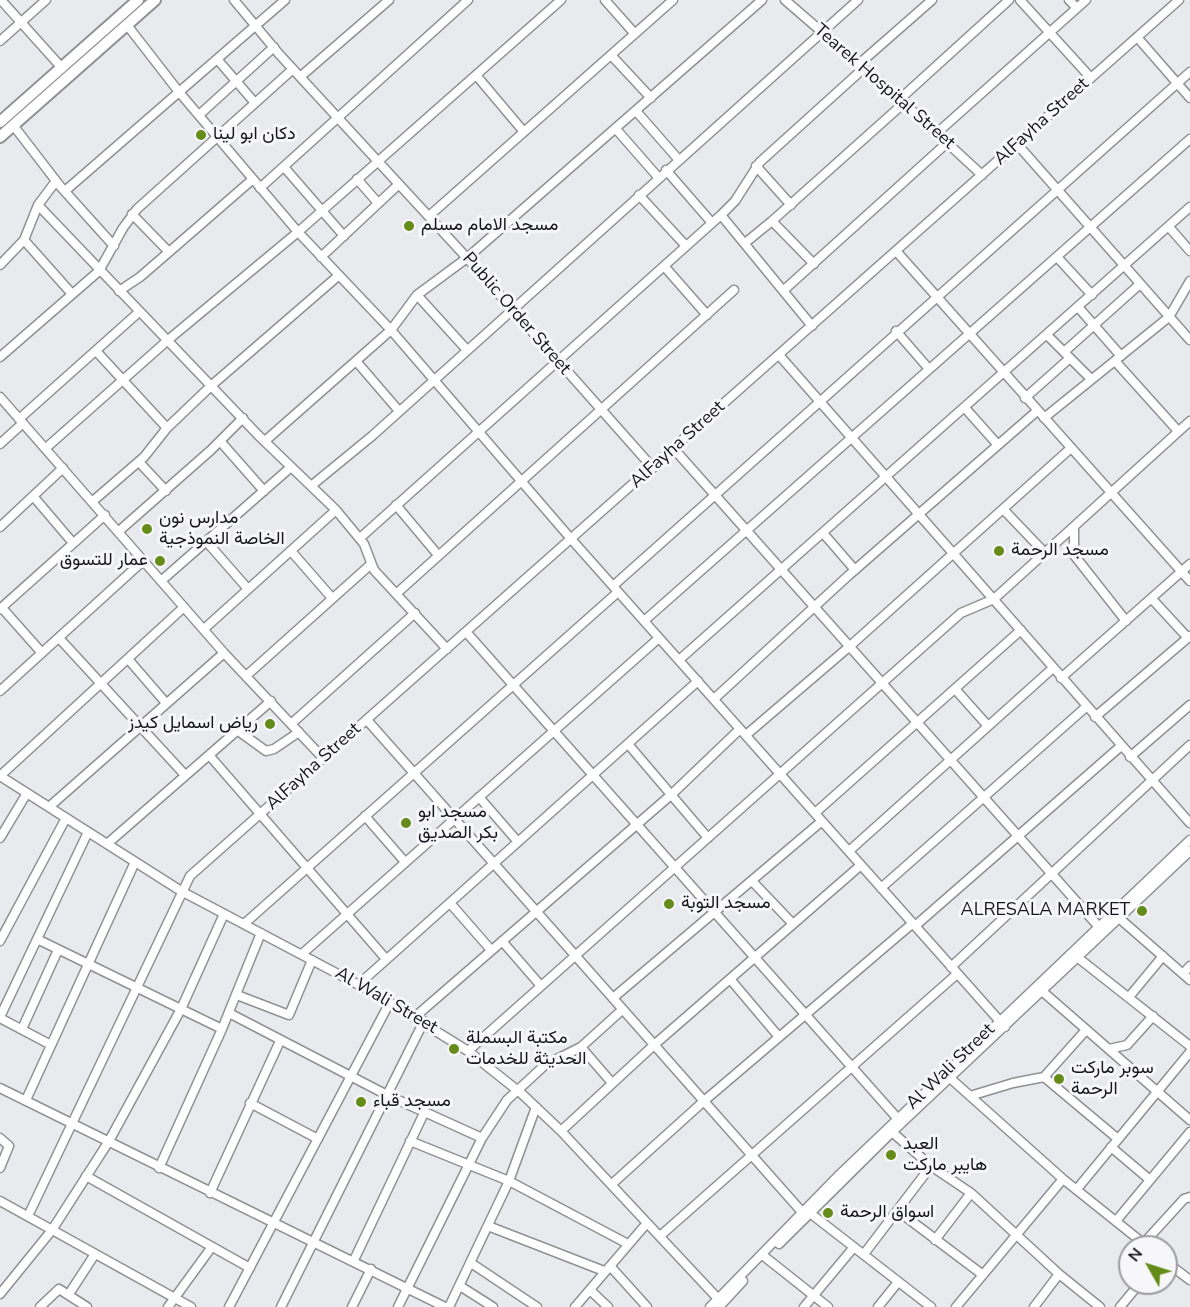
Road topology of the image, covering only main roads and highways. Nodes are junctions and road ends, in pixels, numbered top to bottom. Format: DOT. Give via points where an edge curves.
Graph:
graph roads {
  1 [pos="138,0"];
  2 [pos="155,0"];
  3 [pos="0,122"];
  4 [pos="0,137"];
  1 -- 3 [label="main road"];
  2 -- 4 [label="main road"];
}
